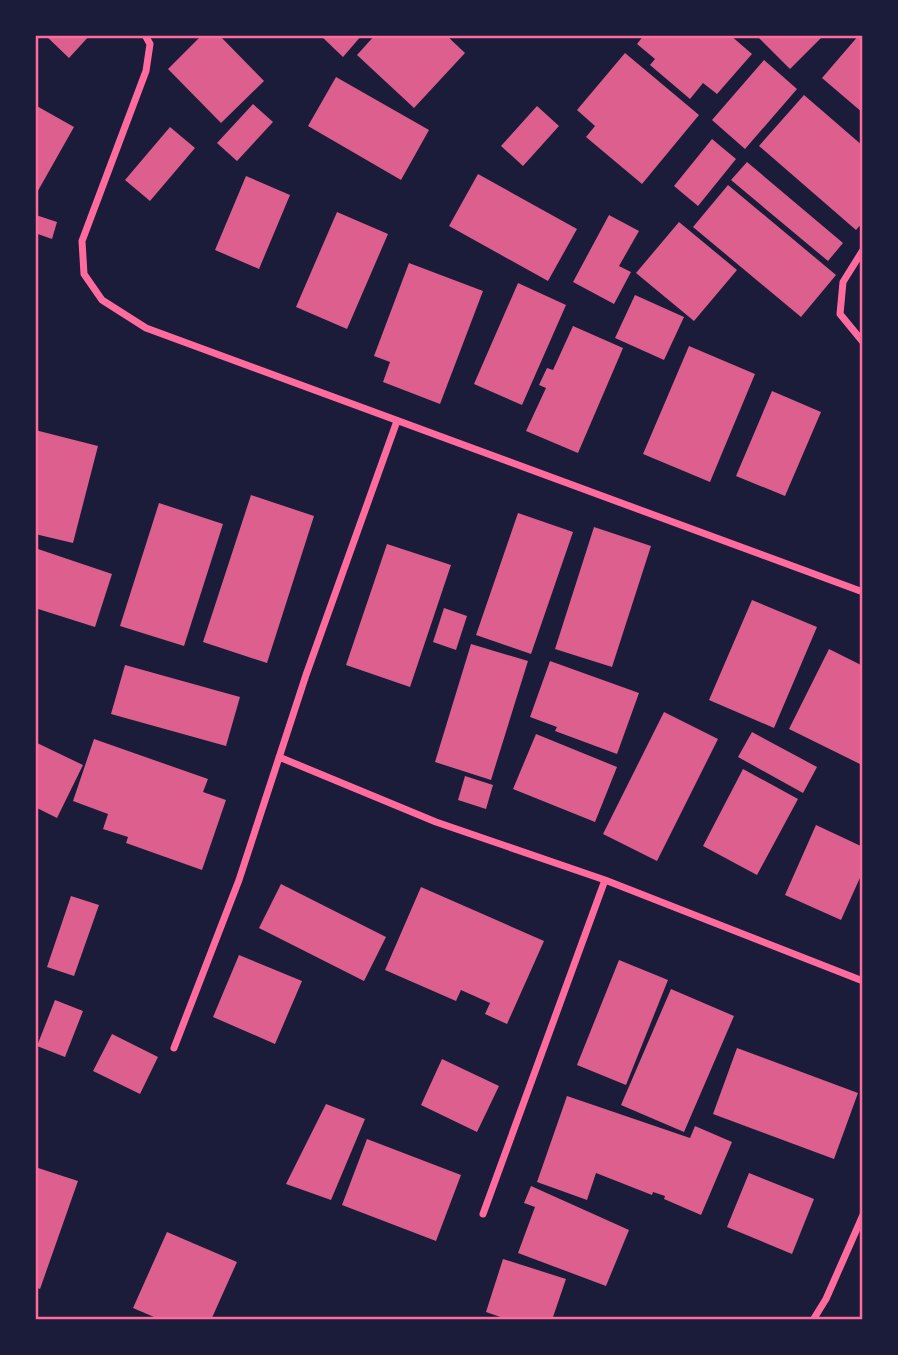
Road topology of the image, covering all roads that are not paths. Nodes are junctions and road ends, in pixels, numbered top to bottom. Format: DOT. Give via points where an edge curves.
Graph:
graph roads {
  1 [pos="145,35"];
  2 [pos="863,250"];
  3 [pos="863,342"];
  4 [pos="397,421"];
  5 [pos="863,592"];
  6 [pos="279,757"];
  7 [pos="605,880"];
  8 [pos="863,981"];
  9 [pos="174,1048"];
  10 [pos="483,1214"];
  11 [pos="863,1215"];
  12 [pos="813,1320"];
  1 -- 4 [label="street" via="149,44 146,71 82,241 84,274 102,300 146,328"];
  2 -- 3 [label="street" via="843,282 840,314"];
  4 -- 5 [label="street"];
  4 -- 6 [label="street"];
  6 -- 7 [label="street" via="436,822"];
  6 -- 9 [label="street" via="239,880"];
  7 -- 8 [label="street"];
  7 -- 10 [label="street"];
  11 -- 12 [label="street"];
}
